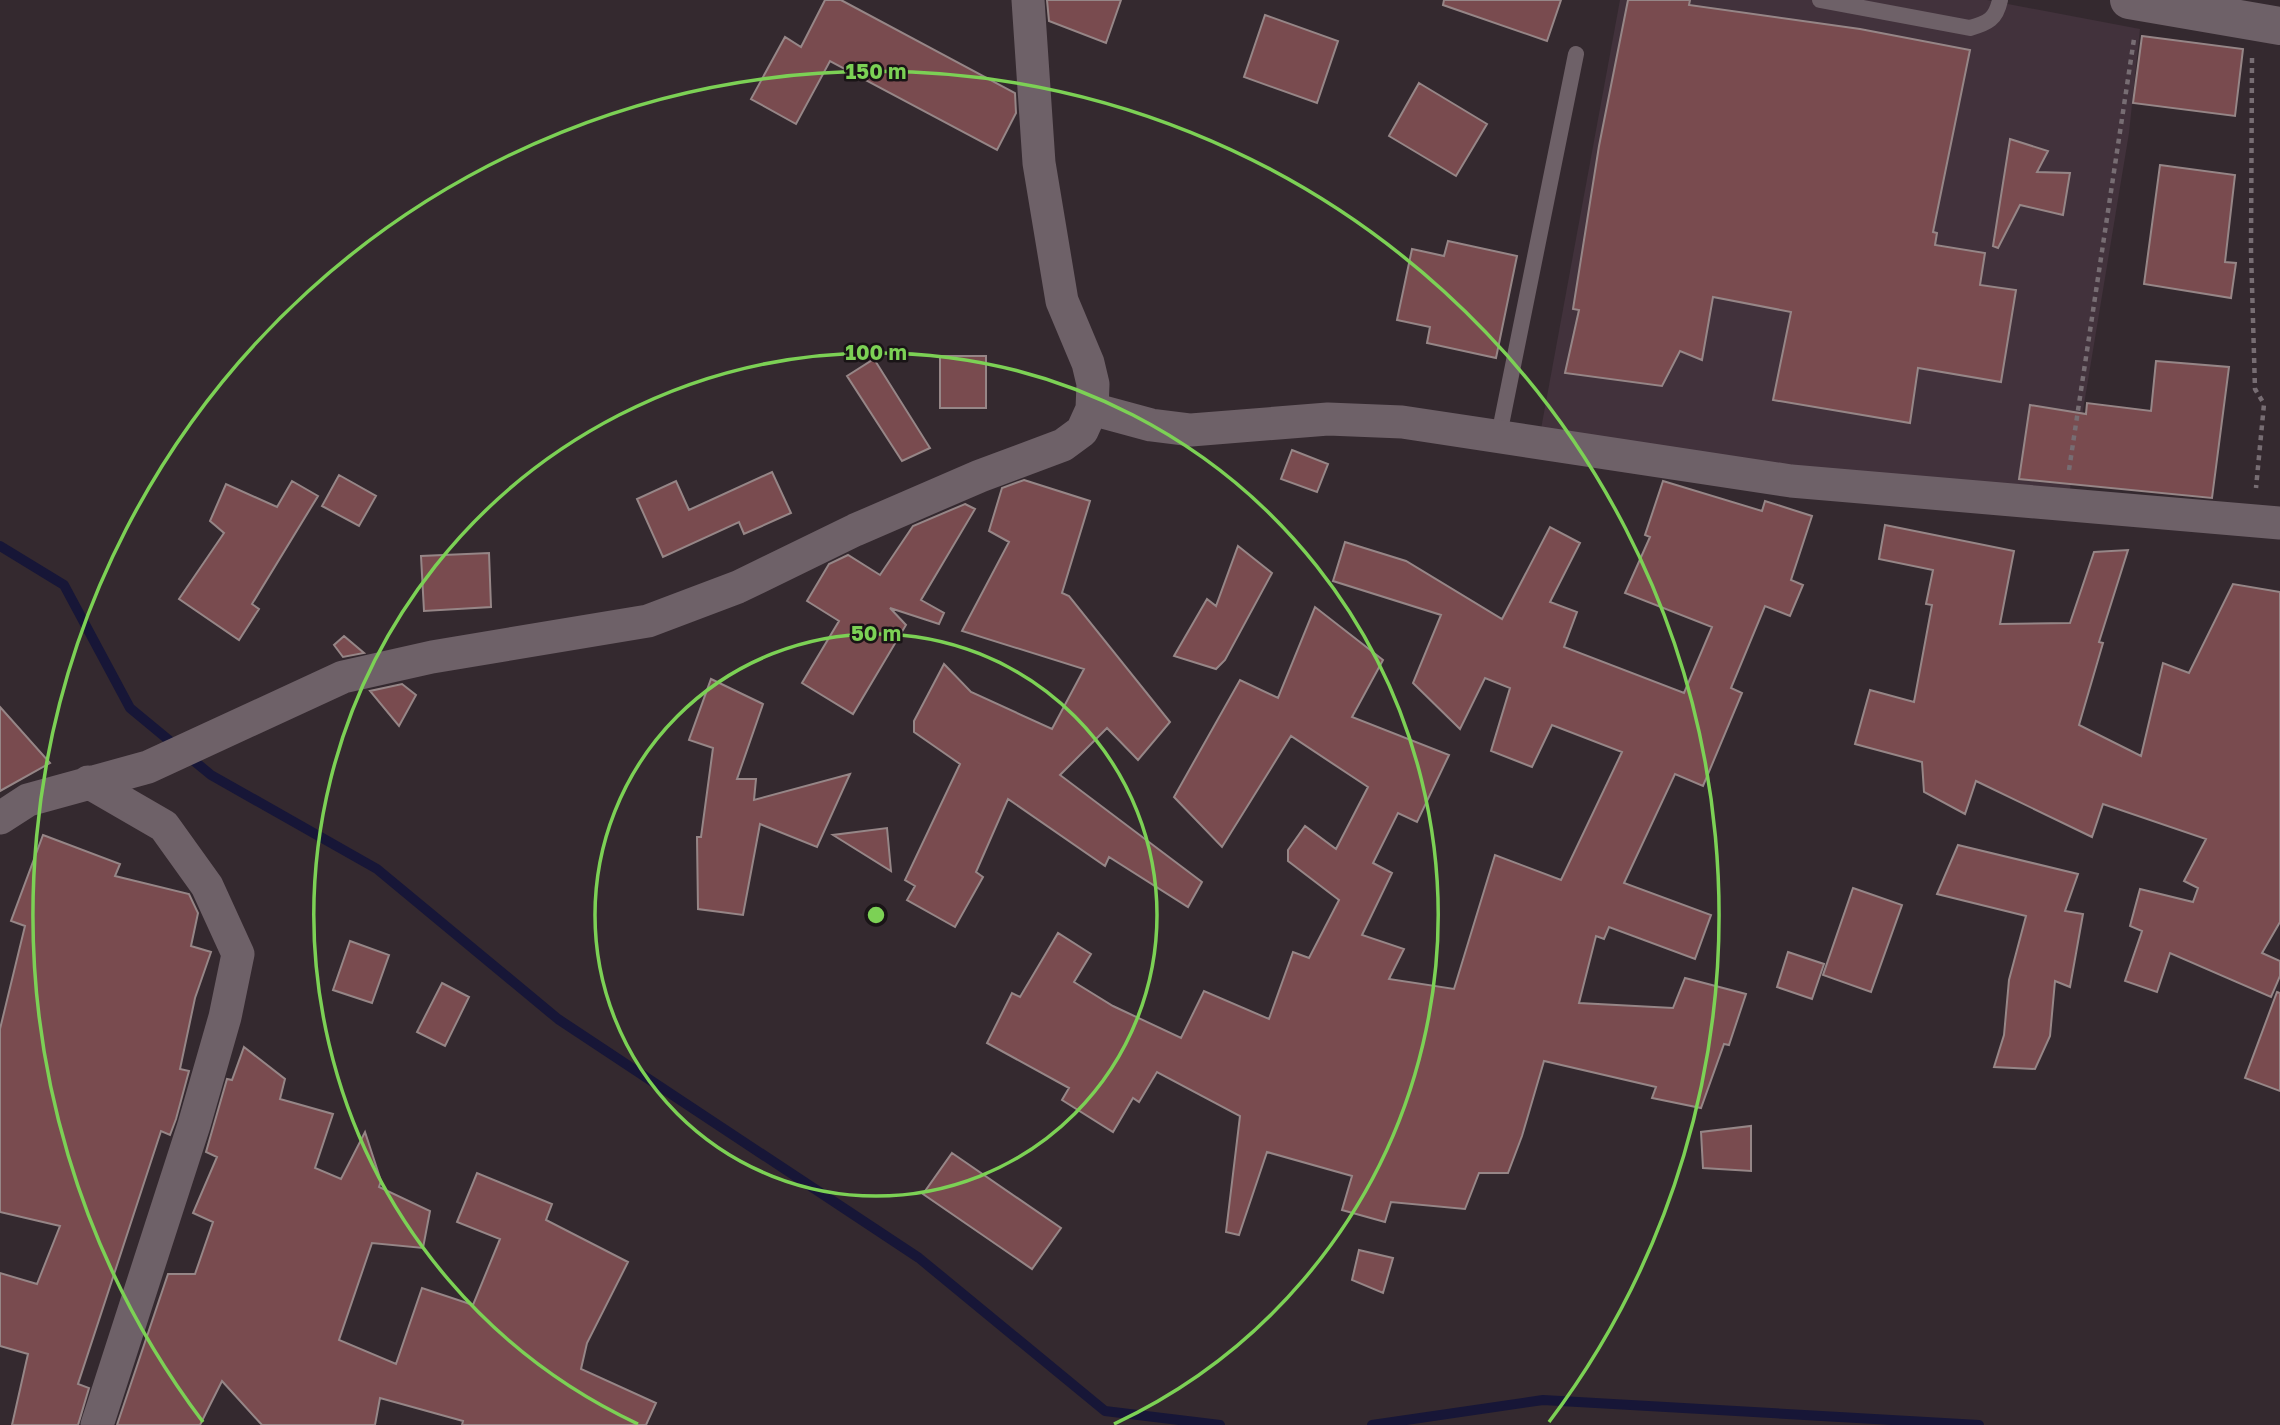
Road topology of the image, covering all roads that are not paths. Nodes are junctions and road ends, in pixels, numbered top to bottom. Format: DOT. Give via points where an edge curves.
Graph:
graph roads {
  1 [pos="1028,0"];
  2 [pos="1820,0"];
  3 [pos="2000,0"];
  4 [pos="2134,1"];
  5 [pos="2268,24"];
  6 [pos="1576,54"];
  7 [pos="1092,408"];
  8 [pos="1499,435"];
  9 [pos="2267,522"];
  10 [pos="88,782"];
  11 [pos="0,818"];
  12 [pos="97,1425"];
  1 -- 7 [label="street" via="1038,163 1062,301 1088,363"];
  2 -- 3 [label="lane" via="1970,28 1988,23"];
  4 -- 5 [label="main road"];
  6 -- 8 [label="lane"];
  7 -- 8 [label="street" via="1150,425 1191,430 1328,418"];
  7 -- 10 [label="street" via="1082,431 1063,445 980,476 738,587 648,621 432,657 343,677 148,767"];
  8 -- 9 [label="street" via="1791,481"];
  10 -- 11 [label="street" via="28,800"];
  10 -- 12 [label="street" via="164,826 207,886 238,954 194,1125"];
}
